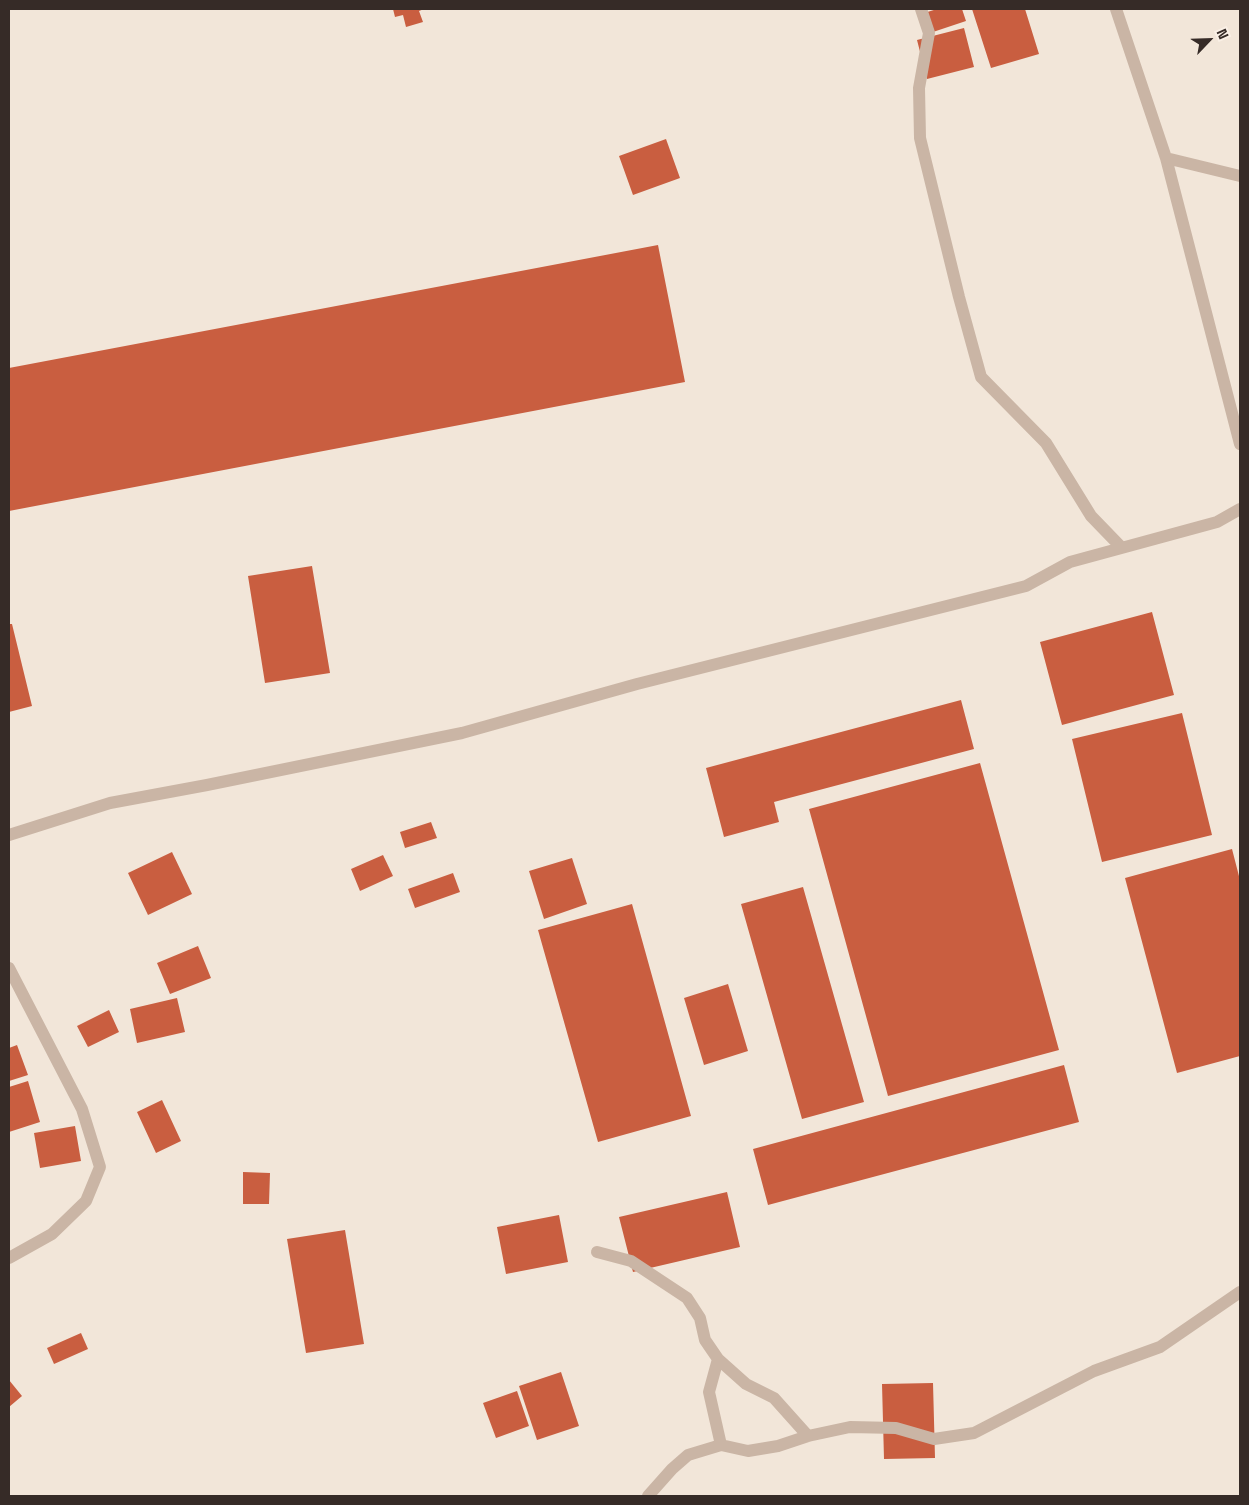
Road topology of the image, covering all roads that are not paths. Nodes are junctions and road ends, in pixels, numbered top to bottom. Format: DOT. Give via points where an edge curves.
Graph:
graph roads {
  1 [pos="921,9"];
  2 [pos="1116,9"];
  3 [pos="1166,158"];
  4 [pos="1240,176"];
  5 [pos="1240,444"];
  6 [pos="1240,509"];
  7 [pos="1121,547"];
  8 [pos="9,835"];
  9 [pos="9,968"];
  10 [pos="597,1252"];
  11 [pos="9,1258"];
  12 [pos="1240,1292"];
  13 [pos="718,1359"];
  14 [pos="808,1436"];
  15 [pos="721,1445"];
  16 [pos="648,1496"];
  1 -- 7 [label="street" via="929,33 918,88 920,138 982,377 1046,443 1091,516"];
  2 -- 3 [label="street"];
  3 -- 4 [label="street"];
  3 -- 5 [label="street"];
  6 -- 7 [label="street" via="1217,522"];
  7 -- 8 [label="street" via="1070,562 1026,586 637,684 462,733 110,802"];
  9 -- 11 [label="street" via="82,1109 100,1166 86,1201 52,1234"];
  10 -- 13 [label="street" via="631,1261 687,1298 700,1318 705,1340"];
  12 -- 14 [label="street" via="1160,1347 1094,1371 974,1433 934,1439 896,1428 850,1427"];
  13 -- 14 [label="street" via="746,1384 774,1398"];
  13 -- 15 [label="street" via="709,1392"];
  14 -- 15 [label="street" via="748,1451"];
  15 -- 16 [label="street" via="688,1455"];
}
